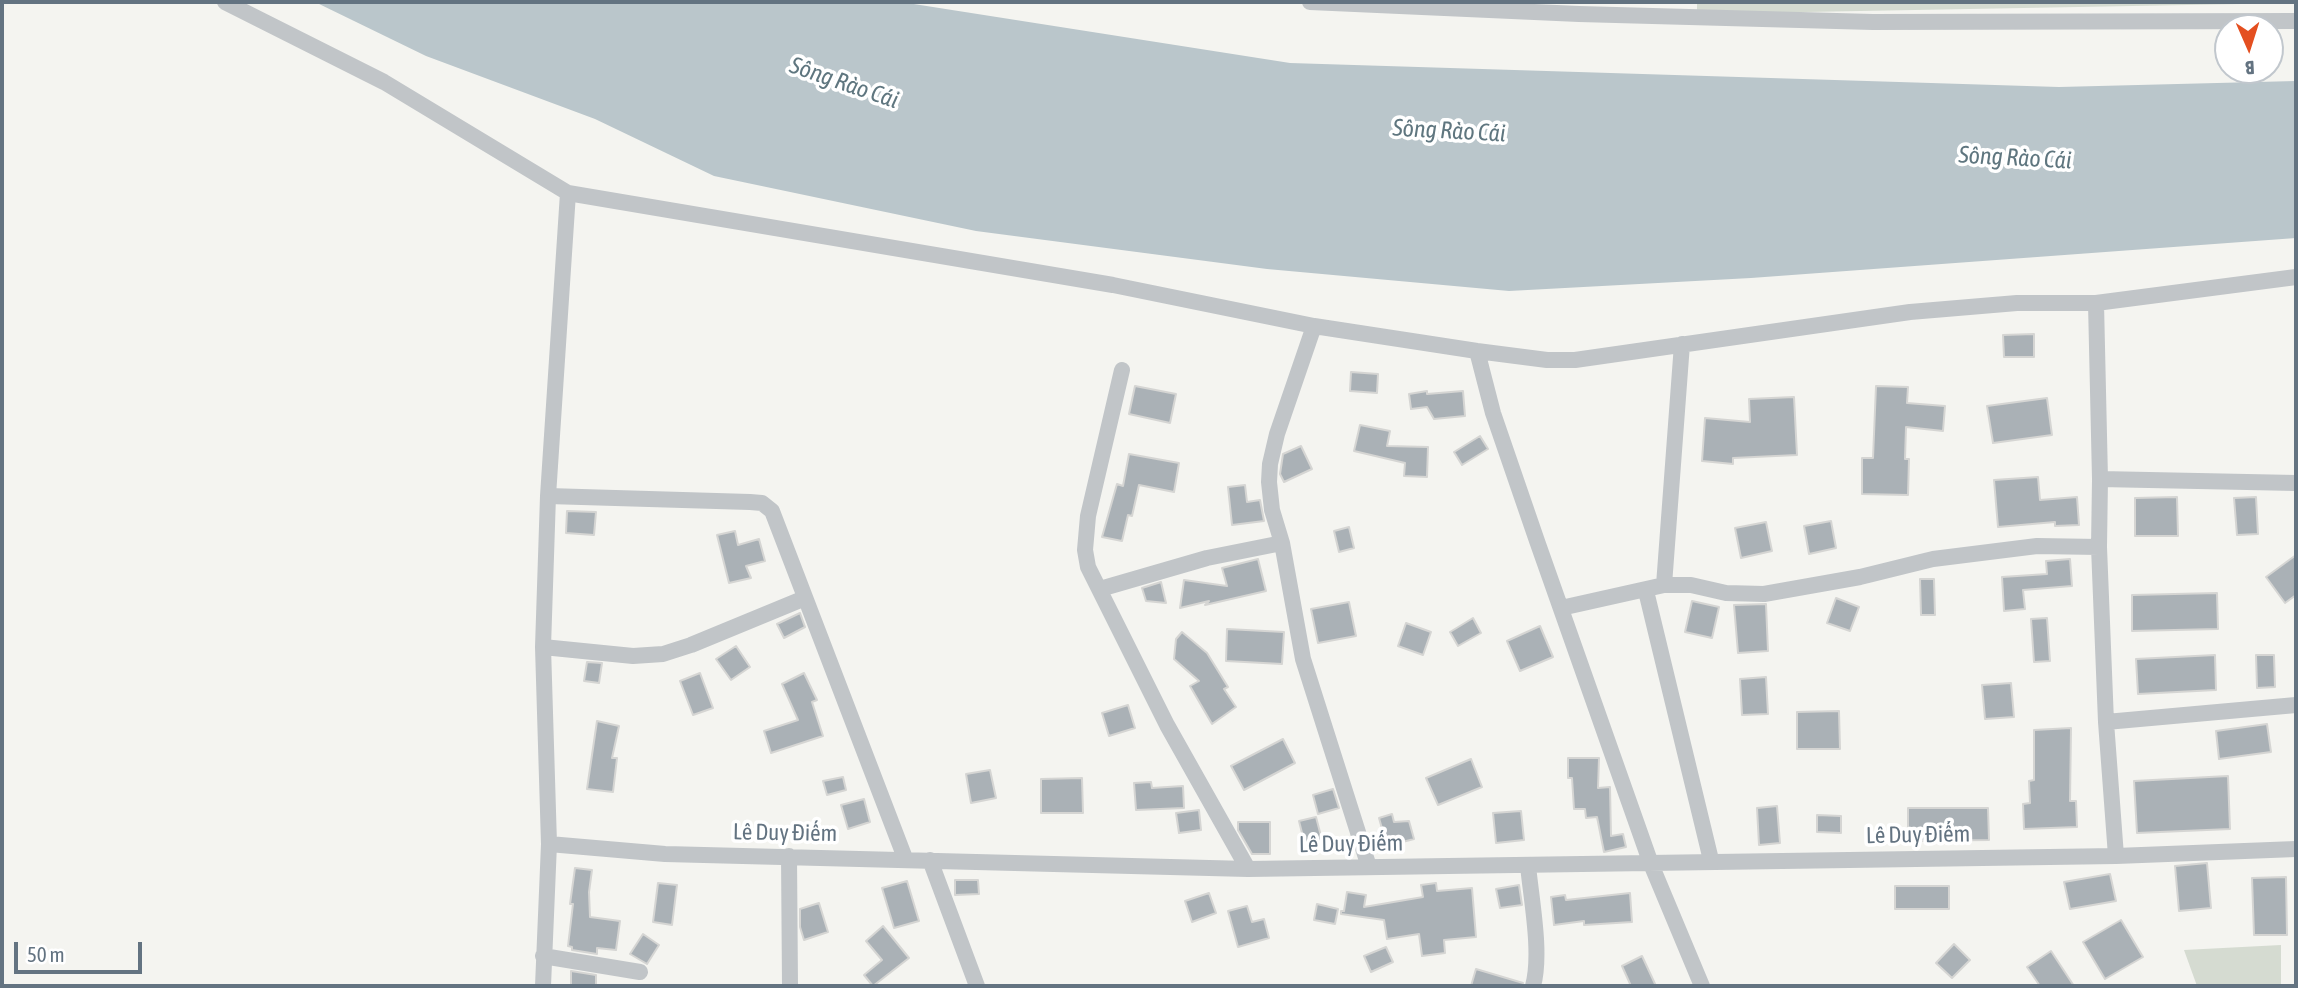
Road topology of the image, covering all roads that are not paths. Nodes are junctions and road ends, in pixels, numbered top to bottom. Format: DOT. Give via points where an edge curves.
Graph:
graph roads {
  1 [pos="225,2"];
  2 [pos="1310,2"];
  3 [pos="2296,21"];
  4 [pos="568,193"];
  5 [pos="2296,277"];
  6 [pos="2096,303"];
  7 [pos="1314,326"];
  8 [pos="1682,344"];
  9 [pos="1477,351"];
  10 [pos="1122,370"];
  11 [pos="2101,479"];
  12 [pos="2296,483"];
  13 [pos="548,496"];
  14 [pos="1282,543"];
  15 [pos="2099,547"];
  16 [pos="1664,586"];
  17 [pos="1100,589"];
  18 [pos="1646,591"];
  19 [pos="805,598"];
  20 [pos="1561,608"];
  21 [pos="543,647"];
  22 [pos="2296,705"];
  23 [pos="2106,722"];
  24 [pos="549,844"];
  25 [pos="2296,849"];
  26 [pos="789,856"];
  27 [pos="2116,856"];
  28 [pos="905,858"];
  29 [pos="930,860"];
  30 [pos="1711,860"];
  31 [pos="1528,864"];
  32 [pos="1651,864"];
  33 [pos="1369,867"];
  34 [pos="1248,869"];
  35 [pos="543,956"];
  36 [pos="640,972"];
  37 [pos="543,986"];
  38 [pos="790,986"];
  39 [pos="976,986"];
  40 [pos="1534,986"];
  41 [pos="1702,986"];
  1 -- 4 [label="street" via="384,82"];
  2 -- 3 [label="street" via="1873,22"];
  4 -- 7 [label="street" via="1113,285"];
  4 -- 13 [label="street"];
  5 -- 6 [label="street"];
  6 -- 8 [label="street" via="2017,303 1910,312"];
  6 -- 11 [label="street"];
  7 -- 9 [label="street"];
  7 -- 14 [label="street" via="1270,464 1272,509"];
  8 -- 9 [label="street" via="1547,360"];
  8 -- 16 [label="street"];
  9 -- 20 [label="street" via="1493,413"];
  10 -- 17 [label="street" via="1086,531 1088,567"];
  11 -- 12 [label="street"];
  11 -- 15 [label="street"];
  13 -- 19 [label="street" via="762,503 772,511"];
  13 -- 21 [label="street"];
  14 -- 17 [label="street" via="1207,558"];
  14 -- 33 [label="street" via="1303,659"];
  15 -- 16 [label="street" via="2037,546 1933,559 1764,594"];
  15 -- 23 [label="street"];
  16 -- 18 [label="street"];
  17 -- 34 [label="street" via="1167,725"];
  18 -- 20 [label="street"];
  18 -- 30 [label="street"];
  19 -- 21 [label="street" via="663,653 633,656"];
  19 -- 28 [label="street"];
  20 -- 32 [label="street"];
  21 -- 24 [label="street"];
  22 -- 23 [label="street"];
  23 -- 27 [label="street"];
  24 -- 26 [label="street, Lê Duy Điếm" via="665,854"];
  24 -- 35 [label="street"];
  25 -- 27 [label="street, Lê Duy Điếm"];
  26 -- 28 [label="street, Lê Duy Điếm"];
  26 -- 38 [label="street"];
  27 -- 30 [label="street, Lê Duy Điếm"];
  28 -- 29 [label="street, Lê Duy Điếm"];
  29 -- 34 [label="street, Lê Duy Điếm"];
  29 -- 39 [label="street"];
  30 -- 32 [label="street, Lê Duy Điếm"];
  31 -- 32 [label="street, Lê Duy Điếm"];
  31 -- 33 [label="street, Lê Duy Điếm"];
  31 -- 40 [label="street"];
  32 -- 41 [label="street"];
  33 -- 34 [label="street, Lê Duy Điếm"];
  35 -- 36 [label="street"];
  35 -- 37 [label="street"];
}
